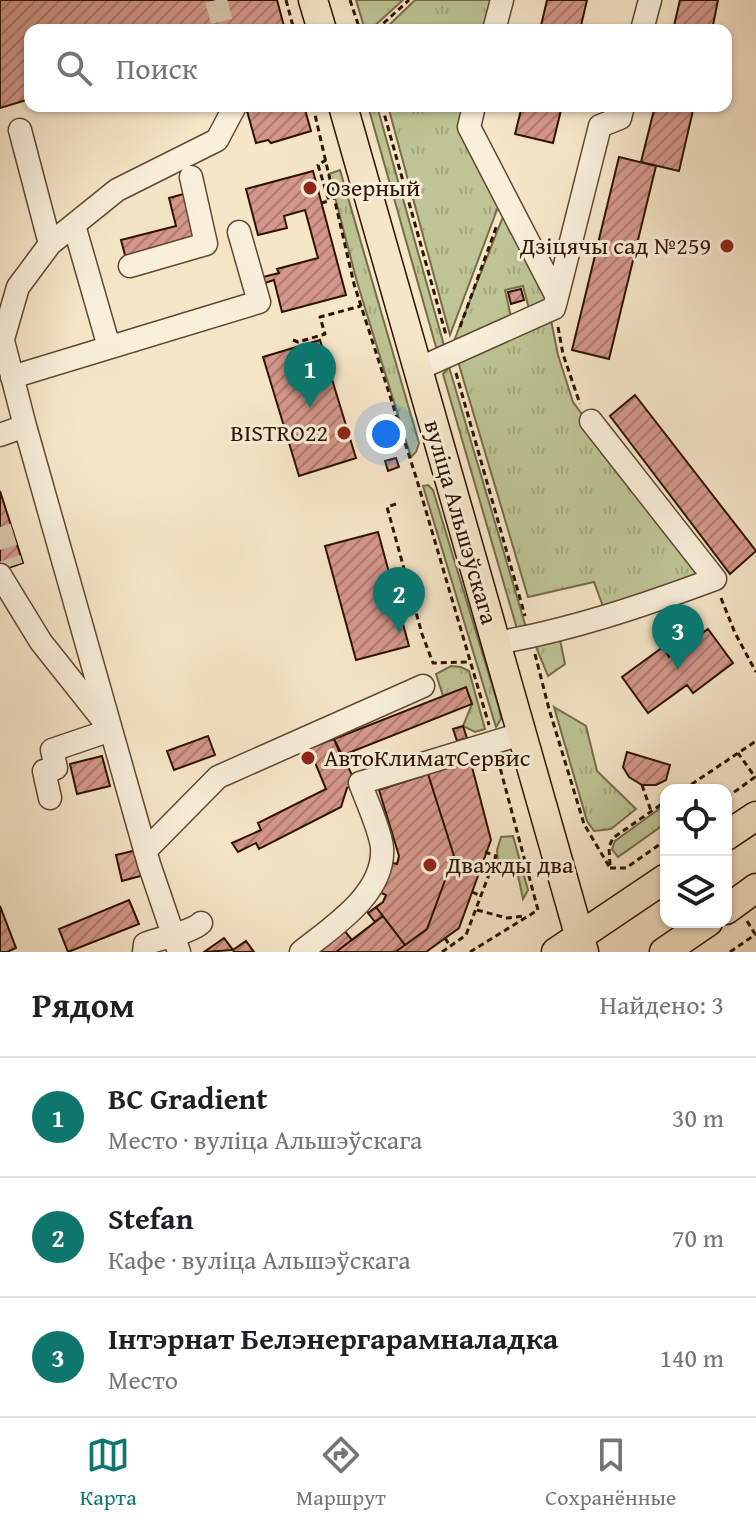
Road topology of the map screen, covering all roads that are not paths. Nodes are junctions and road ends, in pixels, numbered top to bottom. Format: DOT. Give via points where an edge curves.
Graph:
graph roads {
  1 [pos="313,0"];
  2 [pos="502,0"];
  3 [pos="650,0"];
  4 [pos="320,24"];
  5 [pos="496,24"];
  6 [pos="644,24"];
  7 [pos="232,112"];
  8 [pos="345,112"];
  9 [pos="473,112"];
  10 [pos="622,112"];
  11 [pos="20,130"];
  12 [pos="191,177"];
  13 [pos="74,225"];
  14 [pos="239,232"];
  15 [pos="50,244"];
  16 [pos="130,266"];
  17 [pos="555,303"];
  18 [pos="1,334"];
  19 [pos="109,347"];
  20 [pos="418,369"];
  21 [pos="12,377"];
  22 [pos="591,421"];
  23 [pos="25,426"];
  24 [pos="0,435"];
  25 [pos="6,570"];
  26 [pos="496,643"];
  27 [pos="423,686"];
  28 [pos="111,730"];
  29 [pos="521,734"];
  30 [pos="50,798"];
  31 [pos="756,816"];
  32 [pos="732,832"];
  33 [pos="145,851"];
  34 [pos="660,883"];
  35 [pos="756,888"];
  36 [pos="732,906"];
  37 [pos="201,923"];
  38 [pos="699,928"];
  39 [pos="175,943"];
  40 [pos="574,948"];
  41 [pos="143,950"];
  42 [pos="301,952"];
  43 [pos="664,952"];
  1 -- 4 [label="main road"];
  2 -- 5 [label="lane"];
  3 -- 6 [label="lane"];
  7 -- 13 [label="lane" via="217,140 117,190"];
  8 -- 20 [label="main road, вуліца Альшэўскага"];
  9 -- 17 [label="lane" via="469,127"];
  10 -- 17 [label="lane" via="620,118 600,126"];
  11 -- 15 [label="lane"];
  12 -- 16 [label="lane" via="206,244"];
  13 -- 15 [label="lane"];
  13 -- 19 [label="lane"];
  14 -- 19 [label="lane" via="259,302"];
  15 -- 18 [label="lane" via="18,287"];
  17 -- 20 [label="lane"];
  18 -- 21 [label="lane"];
  19 -- 21 [label="lane"];
  20 -- 26 [label="main road, вуліца Альшэўскага"];
  21 -- 23 [label="lane"];
  22 -- 26 [label="lane" via="715,579 625,612"];
  23 -- 24 [label="lane"];
  23 -- 28 [label="lane"];
  25 -- 28 [label="lane" via="41,642"];
  26 -- 29 [label="main road, вуліца Альшэўскага"];
  27 -- 33 [label="lane" via="218,777"];
  28 -- 30 [label="lane" via="52,750 56,768 44,771"];
  28 -- 33 [label="lane"];
  29 -- 40 [label="main road, вуліца Альшэўскага"];
  29 -- 42 [label="lane" via="360,783 382,849 375,882 351,913"];
  31 -- 32 [label="main road"];
  33 -- 39 [label="lane"];
  34 -- 40 [label="main road"];
  35 -- 36 [label="main road"];
  37 -- 39 [label="lane"];
  38 -- 43 [label="main road"];
  39 -- 41 [label="lane"];
}
